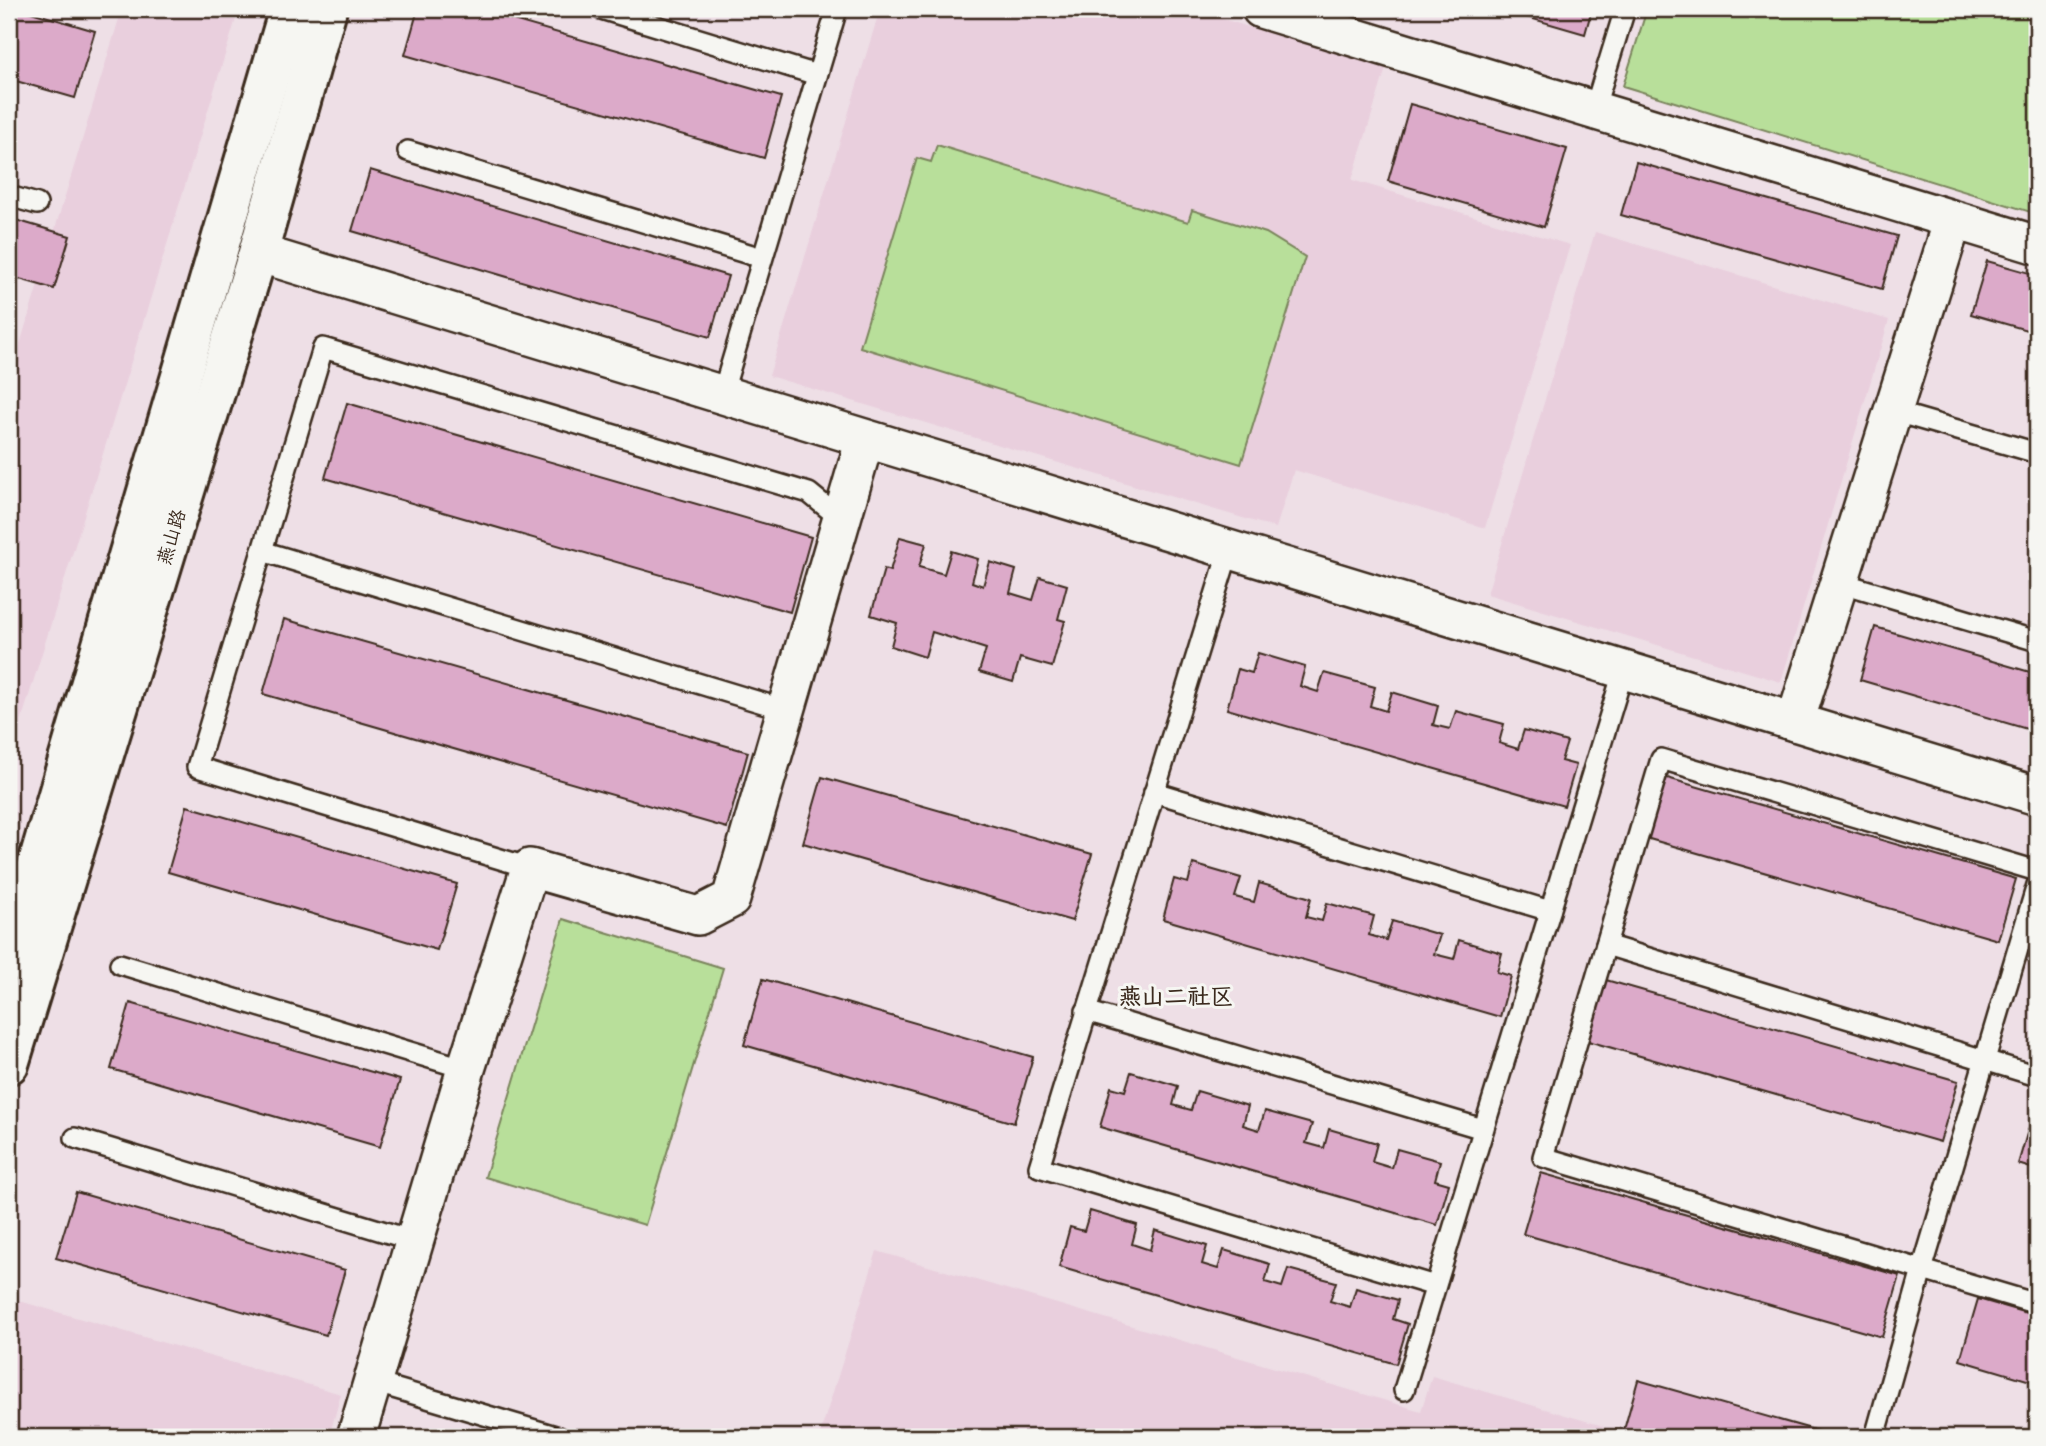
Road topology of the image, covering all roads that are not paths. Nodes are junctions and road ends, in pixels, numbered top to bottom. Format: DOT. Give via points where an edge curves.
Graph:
graph roads {
  1 [pos="289,9"];
  2 [pos="327,9"];
  3 [pos="601,9"];
  4 [pos="837,9"];
  5 [pos="1261,9"];
  6 [pos="1625,9"];
  7 [pos="817,75"];
  8 [pos="1594,110"];
  9 [pos="408,151"];
  10 [pos="9,196"];
  11 [pos="37,204"];
  12 [pos="1953,220"];
  13 [pos="2037,245"];
  14 [pos="258,253"];
  15 [pos="762,258"];
  16 [pos="722,395"];
  17 [pos="1892,411"];
  18 [pos="865,439"];
  19 [pos="2037,453"];
  20 [pos="842,520"];
  21 [pos="1229,550"];
  22 [pos="262,551"];
  23 [pos="1839,582"];
  24 [pos="2037,641"];
  25 [pos="1624,669"];
  26 [pos="786,710"];
  27 [pos="1795,722"];
  28 [pos="1154,792"];
  29 [pos="2037,796"];
  30 [pos="530,867"];
  31 [pos="2037,871"];
  32 [pos="2037,886"];
  33 [pos="1550,911"];
  34 [pos="12,938"];
  35 [pos="1606,945"];
  36 [pos="120,964"];
  37 [pos="1086,1011"];
  38 [pos="1985,1060"];
  39 [pos="9,1063"];
  40 [pos="466,1069"];
  41 [pos="2037,1076"];
  42 [pos="1483,1129"];
  43 [pos="75,1138"];
  44 [pos="415,1241"];
  45 [pos="1922,1270"];
  46 [pos="1435,1286"];
  47 [pos="2037,1304"];
  48 [pos="373,1382"];
  49 [pos="1404,1390"];
  50 [pos="356,1437"];
  51 [pos="559,1437"];
  52 [pos="1875,1437"];
  1 -- 34 [label="main road, 燕山路"];
  2 -- 14 [label="main road, 燕山路"];
  3 -- 7 [label="lane"];
  4 -- 7 [label="lane"];
  5 -- 8 [label="street"];
  6 -- 8 [label="lane"];
  7 -- 15 [label="lane"];
  8 -- 12 [label="street"];
  9 -- 15 [label="lane"];
  10 -- 11 [label="lane"];
  12 -- 13 [label="street"];
  12 -- 17 [label="street"];
  14 -- 16 [label="street"];
  14 -- 39 [label="main road, 燕山路"];
  15 -- 16 [label="lane"];
  16 -- 18 [label="street"];
  17 -- 19 [label="lane"];
  17 -- 23 [label="street"];
  18 -- 20 [label="street"];
  18 -- 21 [label="street"];
  20 -- 22 [label="lane" via="810,494 323,348"];
  20 -- 26 [label="street"];
  21 -- 25 [label="street"];
  21 -- 28 [label="lane"];
  22 -- 26 [label="lane"];
  22 -- 30 [label="lane" via="197,768"];
  23 -- 24 [label="lane"];
  23 -- 27 [label="street"];
  25 -- 27 [label="street"];
  25 -- 33 [label="lane"];
  26 -- 30 [label="street" via="732,899 698,916"];
  27 -- 29 [label="street"];
  28 -- 33 [label="lane"];
  28 -- 37 [label="lane"];
  30 -- 40 [label="street"];
  31 -- 35 [label="lane" via="1661,760"];
  32 -- 38 [label="lane"];
  33 -- 42 [label="lane"];
  35 -- 38 [label="lane"];
  35 -- 45 [label="lane" via="1543,1157"];
  36 -- 40 [label="lane"];
  37 -- 42 [label="lane"];
  37 -- 46 [label="lane" via="1040,1167"];
  38 -- 41 [label="lane"];
  38 -- 45 [label="lane"];
  40 -- 44 [label="street"];
  42 -- 46 [label="lane"];
  43 -- 44 [label="lane"];
  44 -- 48 [label="street"];
  45 -- 47 [label="lane"];
  45 -- 52 [label="lane"];
  46 -- 49 [label="lane"];
  48 -- 50 [label="street"];
  48 -- 51 [label="lane"];
}
